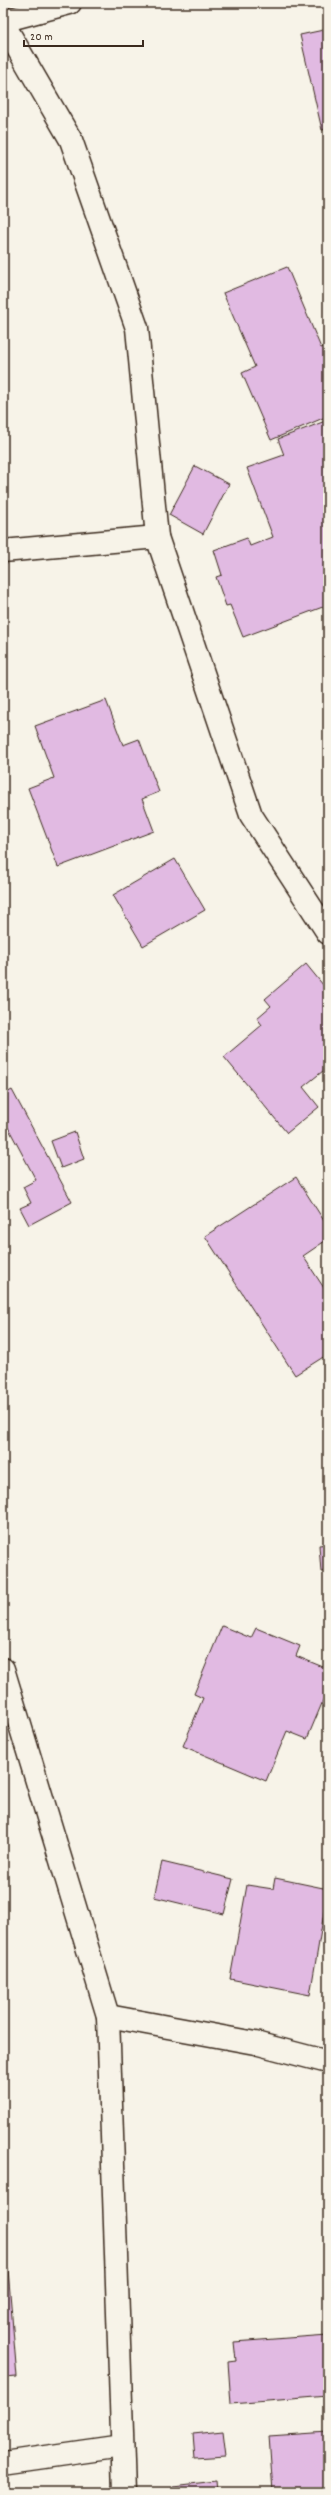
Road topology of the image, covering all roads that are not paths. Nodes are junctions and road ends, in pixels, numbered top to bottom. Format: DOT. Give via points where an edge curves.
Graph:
graph roads {
  1 [pos="70,3"];
  2 [pos="3,22"];
  3 [pos="157,538"];
  4 [pos="3,551"];
  5 [pos="328,933"];
  6 [pos="3,1669"];
  7 [pos="108,2016"];
  8 [pos="328,2062"];
  9 [pos="122,2446"];
  10 [pos="3,2463"];
  11 [pos="124,2492"];
  1 -- 2 [label="street"];
  2 -- 3 [label="street" via="71,140 137,328"];
  3 -- 4 [label="street"];
  3 -- 5 [label="street" via="251,815"];
  6 -- 7 [label="street"];
  7 -- 8 [label="street" via="255,2043"];
  7 -- 9 [label="street"];
  9 -- 10 [label="street"];
  9 -- 11 [label="street"];
}
